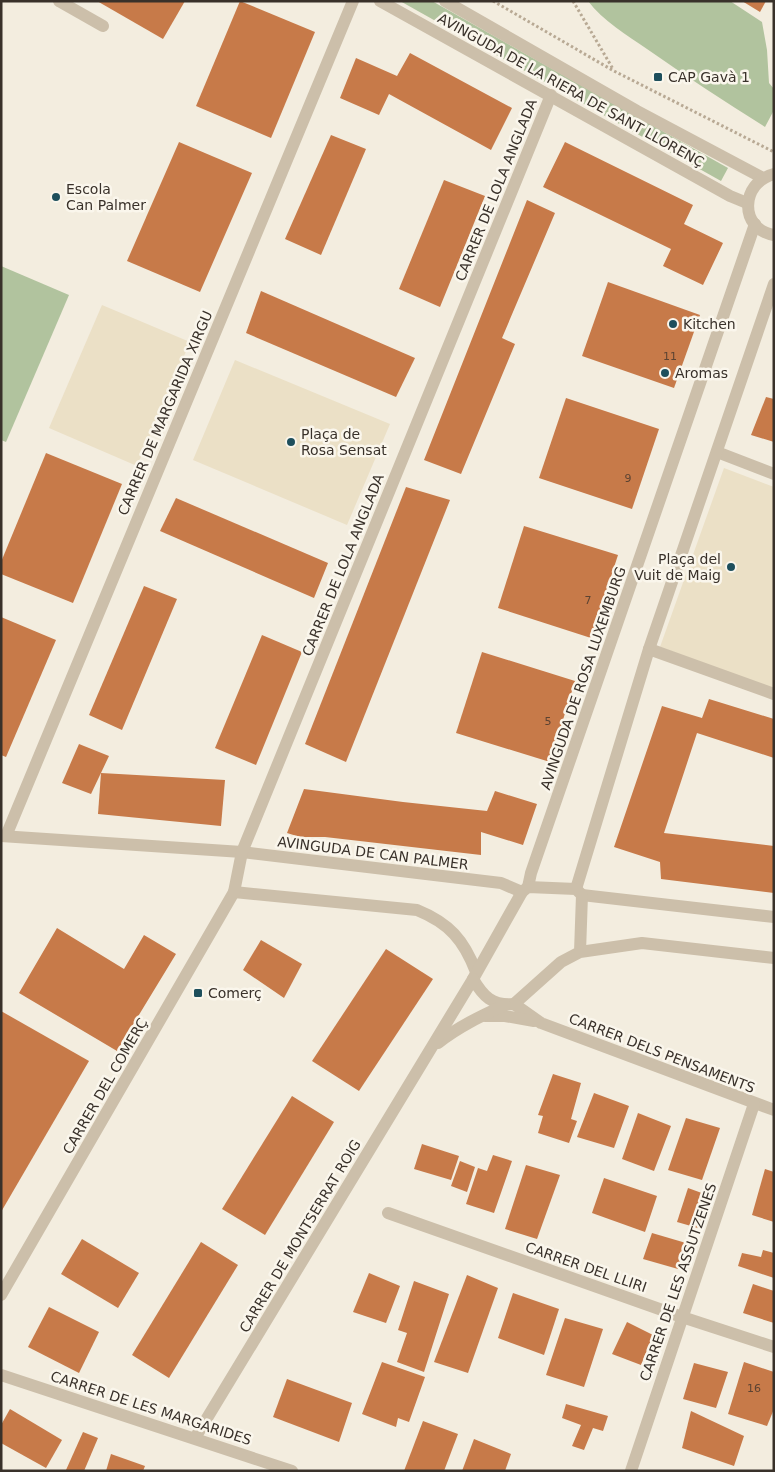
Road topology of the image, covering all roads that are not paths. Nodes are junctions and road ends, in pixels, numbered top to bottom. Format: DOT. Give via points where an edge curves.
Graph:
graph roads {
  1 [pos="59,1"];
  2 [pos="353,1"];
  3 [pos="380,1"];
  4 [pos="445,1"];
  5 [pos="103,26"];
  6 [pos="551,96"];
  7 [pos="768,176"];
  8 [pos="747,203"];
  9 [pos="755,224"];
  10 [pos="774,235"];
  11 [pos="774,284"];
  12 [pos="717,452"];
  13 [pos="774,474"];
  14 [pos="649,650"];
  15 [pos="774,694"];
  16 [pos="4,836"];
  17 [pos="242,852"];
  18 [pos="531,873"];
  19 [pos="501,883"];
  20 [pos="525,890"];
  21 [pos="234,892"];
  22 [pos="579,892"];
  23 [pos="774,917"];
  24 [pos="580,952"];
  25 [pos="774,958"];
  26 [pos="475,976"];
  27 [pos="509,1005"];
  28 [pos="482,1016"];
  29 [pos="541,1023"];
  30 [pos="430,1050"];
  31 [pos="754,1104"];
  32 [pos="774,1110"];
  33 [pos="388,1214"];
  34 [pos="1,1295"];
  35 [pos="682,1317"];
  36 [pos="774,1347"];
  37 [pos="1,1374"];
  38 [pos="195,1438"];
  39 [pos="292,1471"];
  40 [pos="631,1471"];
  1 -- 5 [label="street"];
  2 -- 16 [label="street, CARRER DE MARGARIDA XIRGU"];
  3 -- 6 [label="street, AVINGUDA DE LA RIERA DE SANT LLORENÇ"];
  4 -- 7 [label="street" via="637,111"];
  6 -- 8 [label="street, AVINGUDA DE LA RIERA DE SANT LLORENÇ"];
  6 -- 17 [label="street, CARRER DE LOLA ANGLADA"];
  7 -- 8 [label="street" via="755,185"];
  8 -- 9 [label="street" via="748,213"];
  9 -- 10 [label="street"];
  9 -- 18 [label="street, AVINGUDA DE ROSA LUXEMBURG"];
  11 -- 12 [label="street"];
  12 -- 13 [label="street"];
  12 -- 14 [label="street"];
  14 -- 15 [label="street"];
  14 -- 22 [label="street"];
  16 -- 17 [label="street, AVINGUDA DE CAN PALMER"];
  17 -- 19 [label="street, AVINGUDA DE CAN PALMER"];
  17 -- 21 [label="street"];
  18 -- 19 [label="street, AVINGUDA DE CAN PALMER"];
  18 -- 20 [label="street, AVINGUDA DE ROSA LUXEMBURG"];
  19 -- 20 [label="street, AVINGUDA DE CAN PALMER"];
  20 -- 22 [label="street"];
  20 -- 26 [label="street, AVINGUDA DE ROSA LUXEMBURG"];
  21 -- 26 [label="street" via="417,910 433,916 456,936 472,960"];
  21 -- 34 [label="street, CARRER DEL COMERÇ"];
  22 -- 23 [label="street"];
  22 -- 24 [label="street"];
  24 -- 25 [label="street" via="642,943"];
  24 -- 27 [label="street, CARRER DE MONTSERRAT ROIG" via="561,962"];
  26 -- 27 [label="street, CARRER DELS PENSAMENTS" via="481,993 490,1000"];
  26 -- 30 [label="street, CARRER DE MONTSERRAT ROIG"];
  27 -- 28 [label="street, CARRER DE MONTSERRAT ROIG"];
  27 -- 29 [label="street, CARRER DELS PENSAMENTS"];
  28 -- 29 [label="street, CARRER DELS PENSAMENTS" via="505,1016"];
  28 -- 30 [label="street, CARRER DE MONTSERRAT ROIG" via="449,1034"];
  29 -- 31 [label="street, CARRER DELS PENSAMENTS"];
  30 -- 38 [label="street, CARRER DE MONTSERRAT ROIG"];
  31 -- 32 [label="street, CARRER DELS PENSAMENTS"];
  31 -- 35 [label="street, CARRER DE LES ASSUTZENES"];
  33 -- 35 [label="street, CARRER DEL LLIRI"];
  35 -- 36 [label="street, CARRER DEL LLIRI"];
  35 -- 40 [label="street, CARRER DE LES ASSUTZENES"];
  37 -- 38 [label="street, CARRER DE LES MARGARIDES"];
  38 -- 39 [label="street, CARRER DE LES MARGARIDES"];
}
